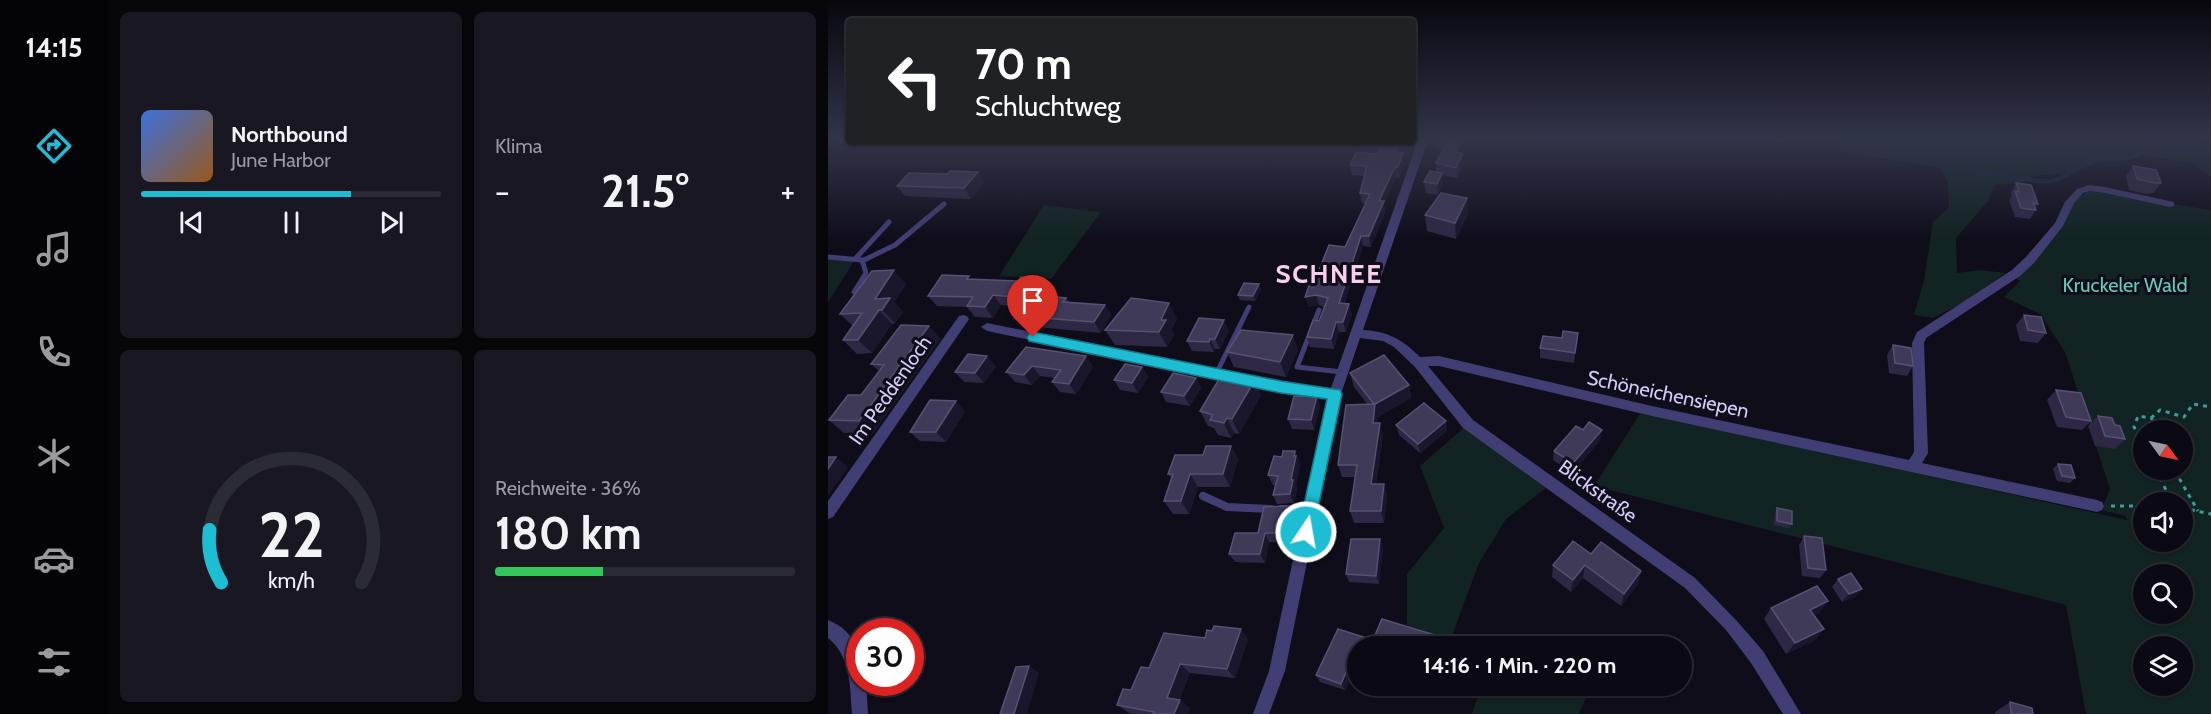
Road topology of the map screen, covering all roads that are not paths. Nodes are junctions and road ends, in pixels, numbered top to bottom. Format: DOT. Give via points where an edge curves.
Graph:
graph roads {
  1 [pos="1411,173"];
  2 [pos="944,204"];
  3 [pos="2170,204"];
  4 [pos="889,222"];
  5 [pos="828,257"];
  6 [pos="859,259"];
  7 [pos="854,292"];
  8 [pos="1249,307"];
  9 [pos="1319,310"];
  10 [pos="963,319"];
  11 [pos="987,327"];
  12 [pos="1355,334"];
  13 [pos="1416,362"];
  14 [pos="1342,372"];
  15 [pos="1216,374"];
  16 [pos="1335,394"];
  17 [pos="1912,466"];
  18 [pos="1203,496"];
  19 [pos="2097,506"];
  20 [pos="1311,509"];
  21 [pos="828,513"];
  22 [pos="828,628"];
  23 [pos="860,714"];
  24 [pos="1261,714"];
  25 [pos="1793,714"];
  1 -- 12 [label="street"];
  2 -- 6 [label="lane" via="895,245"];
  3 -- 17 [label="street" via="2105,190 2080,190 2059,224 2016,273 1921,335 1921,453"];
  4 -- 6 [label="lane"];
  5 -- 6 [label="lane"];
  6 -- 7 [label="lane" via="866,273"];
  8 -- 15 [label="lane"];
  9 -- 14 [label="lane" via="1298,367"];
  10 -- 21 [label="street, Im Peddenloch"];
  11 -- 15 [label="street"];
  12 -- 13 [label="street, Blickstraße" via="1389,339"];
  12 -- 14 [label="street"];
  13 -- 17 [label="street, Schöneichensiepen" via="1439,361"];
  13 -- 25 [label="street, Blickstraße" via="1468,424 1690,583 1757,657"];
  14 -- 16 [label="street"];
  15 -- 16 [label="street"];
  16 -- 20 [label="street"];
  17 -- 19 [label="street, Schöneichensiepen"];
  18 -- 20 [label="lane" via="1213,504 1233,508"];
  20 -- 24 [label="street" via="1277,671"];
  22 -- 23 [label="street" via="844,640 852,654"];
}
